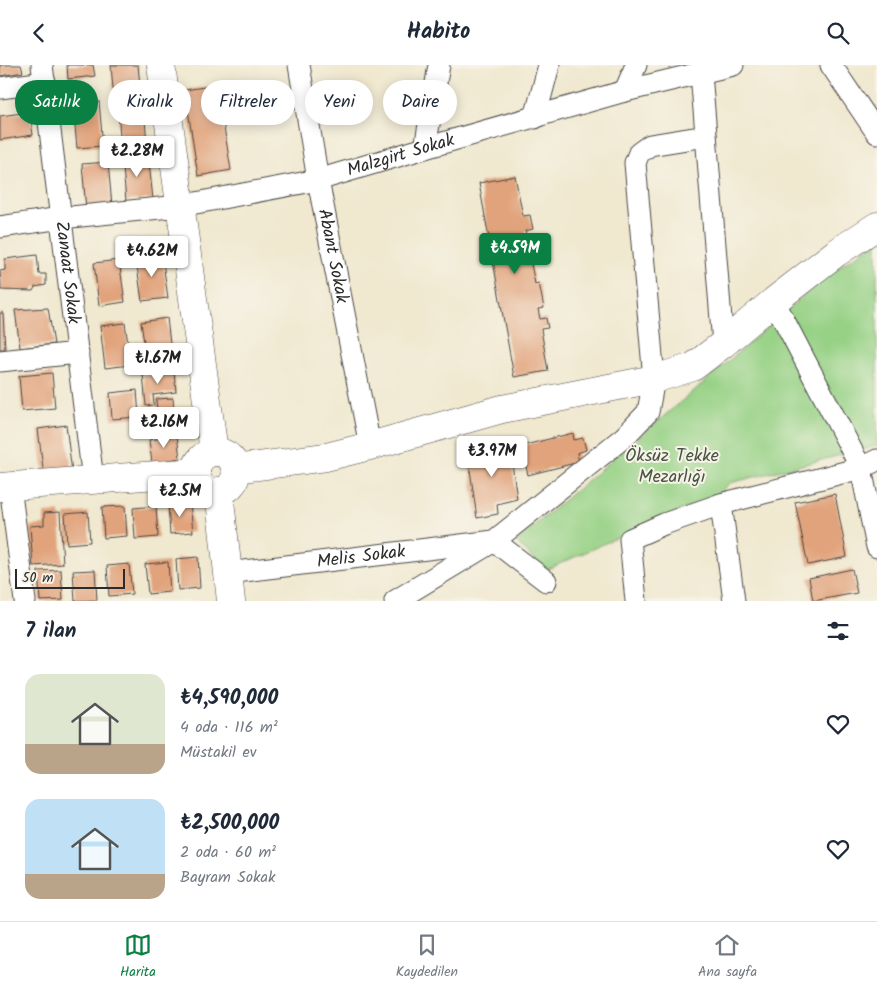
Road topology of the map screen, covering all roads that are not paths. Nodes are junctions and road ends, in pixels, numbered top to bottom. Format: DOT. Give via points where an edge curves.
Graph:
graph roads {
  1 [pos="160,65"];
  2 [pos="299,65"];
  3 [pos="439,65"];
  4 [pos="549,65"];
  5 [pos="636,65"];
  6 [pos="733,65"];
  7 [pos="831,65"];
  8 [pos="44,73"];
  9 [pos="701,73"];
  10 [pos="0,88"];
  11 [pos="625,91"];
  12 [pos="535,118"];
  13 [pos="877,133"];
  14 [pos="706,136"];
  15 [pos="425,148"];
  16 [pos="318,180"];
  17 [pos="180,206"];
  18 [pos="62,218"];
  19 [pos="877,226"];
  20 [pos="0,227"];
  21 [pos="774,301"];
  22 [pos="723,344"];
  23 [pos="78,353"];
  24 [pos="0,361"];
  25 [pos="654,379"];
  26 [pos="370,446"];
  27 [pos="214,452"];
  28 [pos="869,464"];
  29 [pos="235,469"];
  30 [pos="196,472"];
  31 [pos="93,480"];
  32 [pos="5,487"];
  33 [pos="219,491"];
  34 [pos="721,504"];
  35 [pos="494,541"];
  36 [pos="877,547"];
  37 [pos="227,573"];
  38 [pos="546,581"];
  39 [pos="25,601"];
  40 [pos="230,601"];
  41 [pos="395,601"];
  42 [pos="636,601"];
  43 [pos="734,601"];
  1 -- 17 [label="main road"];
  2 -- 16 [label="street, Abant Sokak"];
  3 -- 15 [label="street"];
  4 -- 12 [label="street"];
  5 -- 11 [label="street"];
  6 -- 9 [label="street, Malzgirt Sokak"];
  7 -- 13 [label="street"];
  8 -- 10 [label="street"];
  8 -- 18 [label="street, Zanaat Sokak"];
  9 -- 11 [label="street, Malzgirt Sokak"];
  9 -- 14 [label="street"];
  11 -- 12 [label="street, Malzgirt Sokak"];
  12 -- 15 [label="street, Malzgirt Sokak"];
  14 -- 22 [label="street"];
  14 -- 25 [label="street" via="650,145 639,153 634,163"];
  15 -- 16 [label="street, Malzgirt Sokak"];
  16 -- 17 [label="street, Malzgirt Sokak"];
  16 -- 26 [label="street, Abant Sokak"];
  17 -- 18 [label="street, Malzgirt Sokak"];
  17 -- 27 [label="main road"];
  18 -- 20 [label="street, Malzgirt Sokak"];
  18 -- 23 [label="street, Zanaat Sokak"];
  19 -- 21 [label="main road"];
  21 -- 22 [label="main road"];
  21 -- 28 [label="street"];
  22 -- 25 [label="main road" via="693,367"];
  23 -- 24 [label="street"];
  23 -- 31 [label="street, Zanaat Sokak"];
  25 -- 26 [label="main road" via="502,409"];
  25 -- 35 [label="street" via="648,412 624,437"];
  26 -- 29 [label="main road" via="326,457"];
  27 -- 29 [label="main road" via="232,460"];
  27 -- 30 [label="main road" via="202,458"];
  28 -- 34 [label="street"];
  28 -- 36 [label="street"];
  29 -- 33 [label="main road" via="232,483"];
  30 -- 31 [label="main road"];
  30 -- 33 [label="main road" via="204,488"];
  31 -- 32 [label="main road"];
  32 -- 39 [label="street"];
  33 -- 37 [label="main road"];
  34 -- 42 [label="street" via="664,523 630,539"];
  34 -- 43 [label="street"];
  35 -- 37 [label="street, Melis Sokak"];
  35 -- 38 [label="street"];
  35 -- 41 [label="street"];
  37 -- 40 [label="main road"];
}
